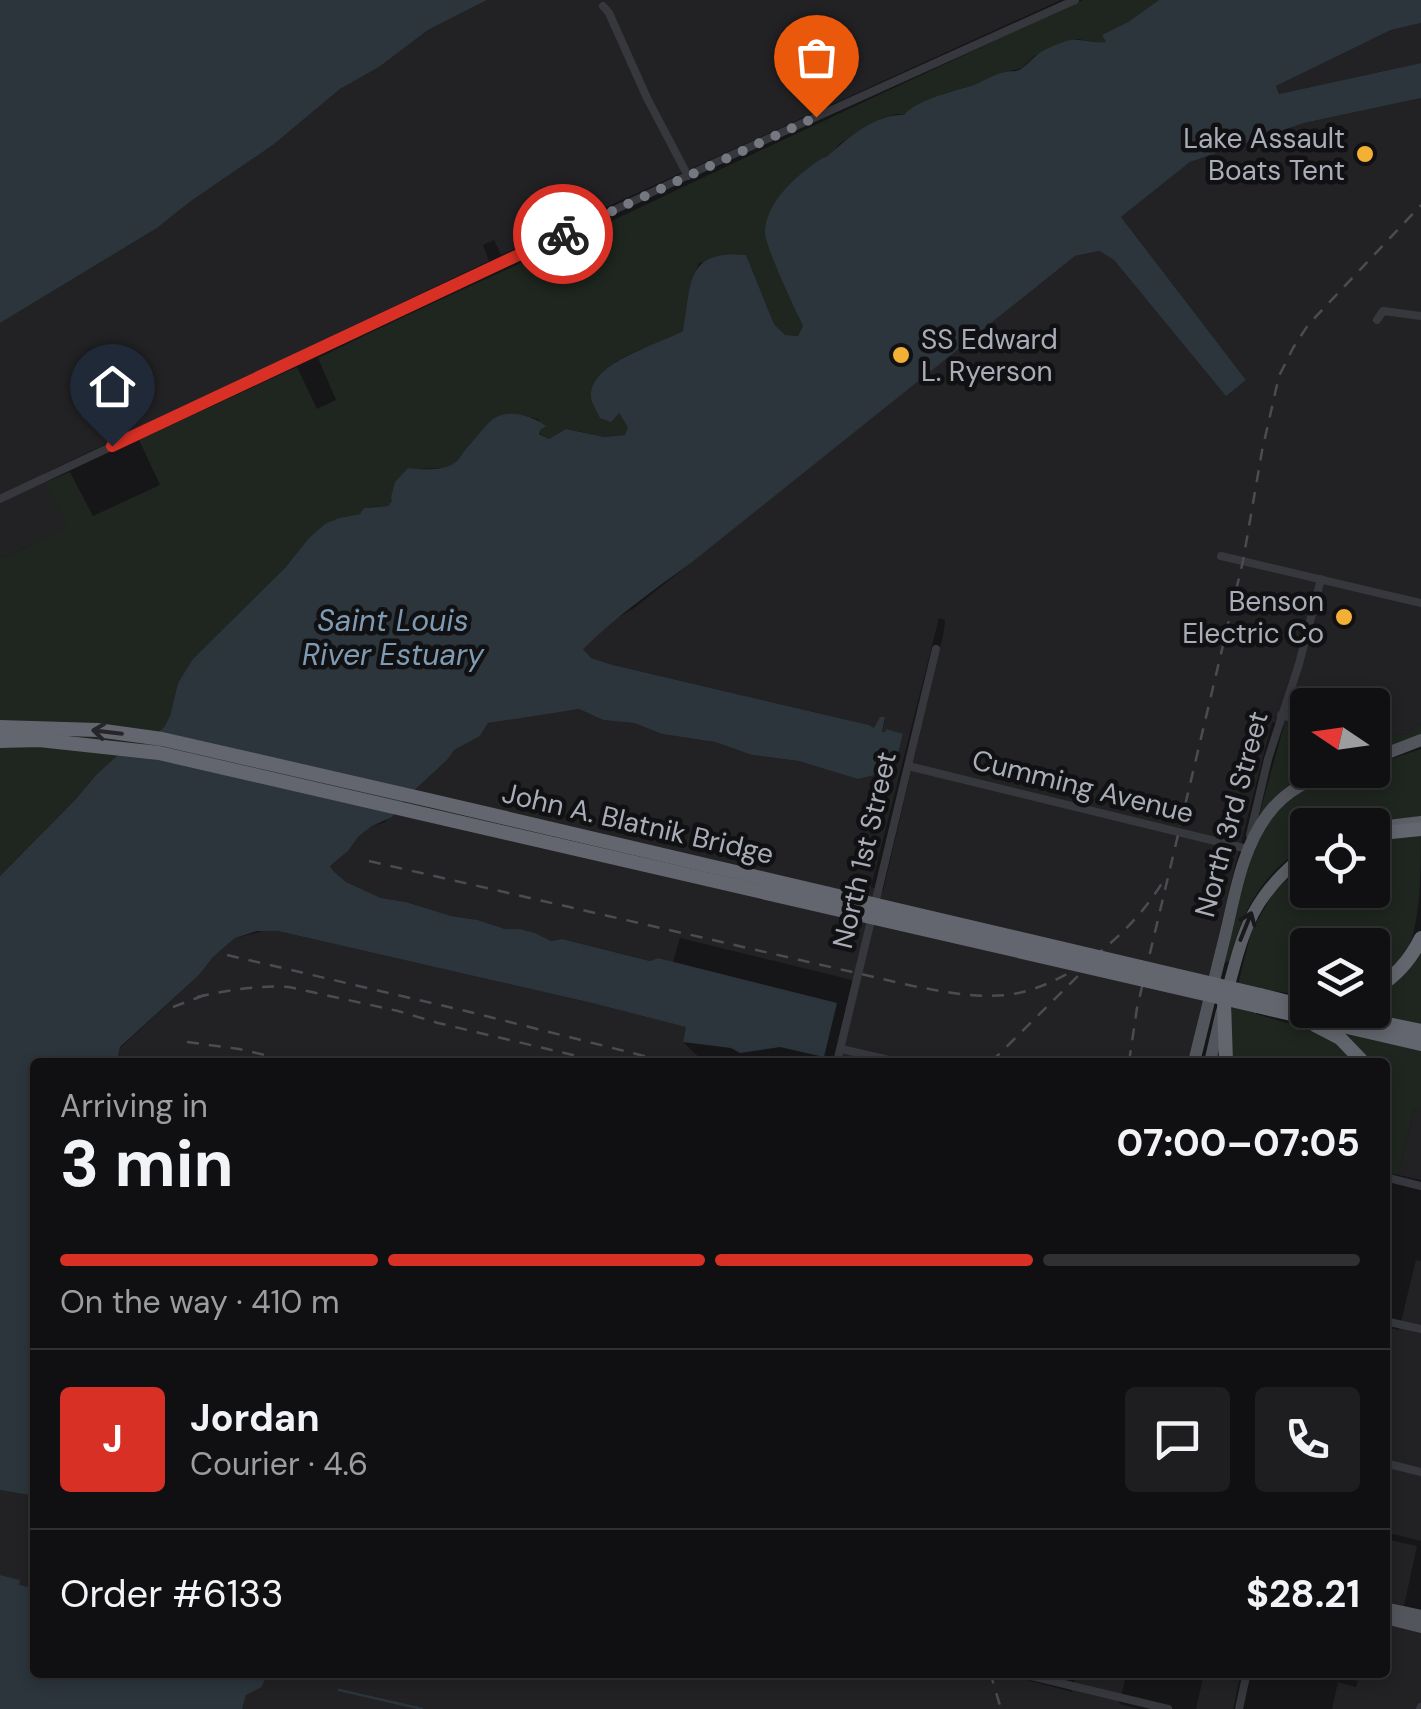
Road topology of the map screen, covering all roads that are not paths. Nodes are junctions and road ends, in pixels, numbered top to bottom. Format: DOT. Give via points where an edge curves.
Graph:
graph roads {
  1 [pos="1075,0"];
  2 [pos="602,6"];
  3 [pos="688,176"];
  4 [pos="1421,316"];
  5 [pos="1377,320"];
  6 [pos="0,498"];
  7 [pos="1221,556"];
  8 [pos="1321,580"];
  9 [pos="1421,603"];
  10 [pos="936,649"];
  11 [pos="1281,714"];
  12 [pos="1290,717"];
  13 [pos="0,727"];
  14 [pos="1421,740"];
  15 [pos="0,741"];
  16 [pos="1390,752"];
  17 [pos="908,766"];
  18 [pos="1296,788"];
  19 [pos="1421,825"];
  20 [pos="1390,829"];
  21 [pos="1248,849"];
  22 [pos="1290,869"];
  23 [pos="1421,938"];
  24 [pos="1390,979"];
  25 [pos="1258,1000"];
  26 [pos="1224,1001"];
  27 [pos="1290,1003"];
  28 [pos="1390,1025"];
  29 [pos="1421,1031"];
  30 [pos="1421,1044"];
  31 [pos="841,1048"];
  32 [pos="839,1058"];
  33 [pos="882,1058"];
  34 [pos="1195,1058"];
  35 [pos="1211,1058"];
  36 [pos="1226,1058"];
  37 [pos="1360,1058"];
  38 [pos="1390,1178"];
  39 [pos="1421,1186"];
  40 [pos="1390,1322"];
  41 [pos="1421,1330"];
  42 [pos="1390,1464"];
  43 [pos="1421,1472"];
  44 [pos="1390,1609"];
  45 [pos="1421,1616"];
  46 [pos="1390,1619"];
  47 [pos="1421,1627"];
  48 [pos="1035,1678"];
  49 [pos="1058,1678"];
  50 [pos="1247,1678"];
  51 [pos="1056,1684"];
  52 [pos="1168,1709"];
  53 [pos="1239,1709"];
  1 -- 3 [label="street"];
  2 -- 3 [label="street"];
  3 -- 6 [label="street"];
  4 -- 5 [label="street" via="1383,311"];
  7 -- 8 [label="street"];
  8 -- 9 [label="street"];
  8 -- 11 [label="street, North 3rd Street"];
  10 -- 17 [label="street, North 1st Street"];
  11 -- 12 [label="street"];
  11 -- 21 [label="street, North 3rd Street"];
  25 -- 13 [label="highway, John A. Blatnik Bridge, one-way, bridge" via="162,739"];
  14 -- 16 [label="main road"];
  15 -- 25 [label="highway, John A. Blatnik Bridge, bridge" via="159,753"];
  17 -- 21 [label="street, Cumming Avenue"];
  17 -- 31 [label="street, North 1st Street"];
  18 -- 21 [label="main road" via="1262,822"];
  19 -- 20 [label="highway"];
  21 -- 34 [label="main road, North 3rd Street"];
  26 -- 22 [label="highway, North 3rd Street, one-way" via="1246,924"];
  23 -- 24 [label="highway"];
  25 -- 27 [label="highway"];
  25 -- 30 [label="highway"];
  25 -- 37 [label="highway" via="1328,1031"];
  26 -- 35 [label="main road, North 3rd Street"];
  26 -- 36 [label="highway"];
  28 -- 29 [label="highway"];
  31 -- 32 [label="street, North 1st Street"];
  31 -- 33 [label="street"];
  38 -- 39 [label="street"];
  40 -- 41 [label="street"];
  42 -- 43 [label="street"];
  44 -- 45 [label="main road"];
  46 -- 47 [label="main road"];
  48 -- 51 [label="street"];
  49 -- 51 [label="street"];
  50 -- 53 [label="street"];
  51 -- 52 [label="street"];
}
